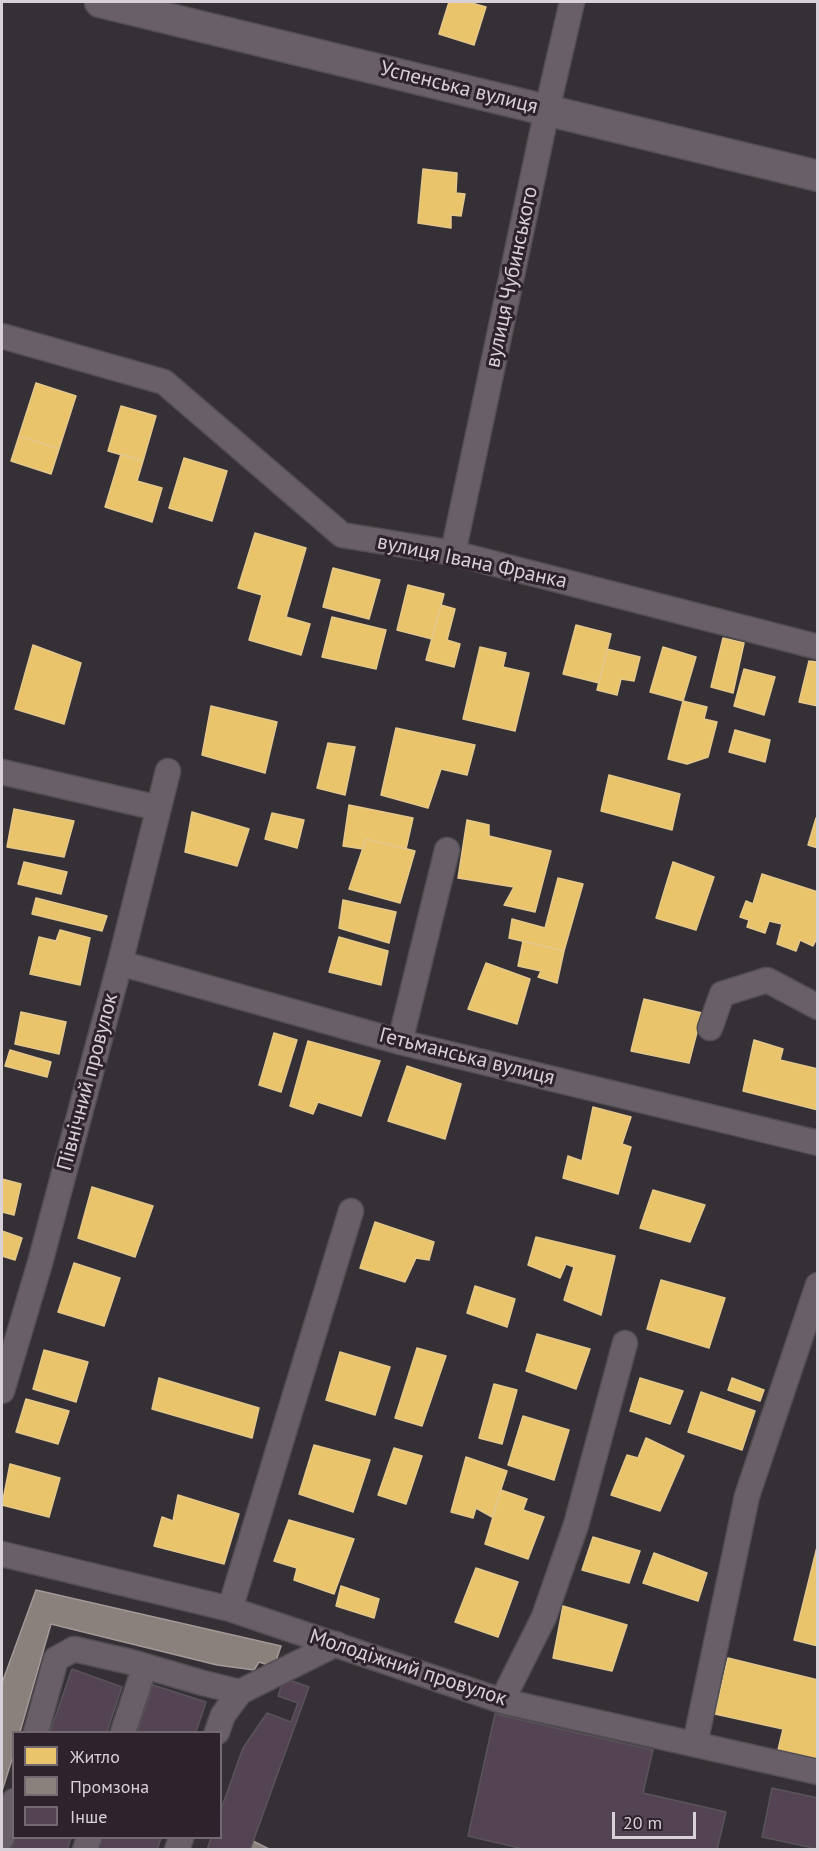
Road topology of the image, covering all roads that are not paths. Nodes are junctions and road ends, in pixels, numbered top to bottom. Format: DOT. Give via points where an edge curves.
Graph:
graph roads {
  1 [pos="100,2"];
  2 [pos="572,2"];
  3 [pos="547,110"];
  4 [pos="818,176"];
  5 [pos="2,336"];
  6 [pos="453,554"];
  7 [pos="818,647"];
  8 [pos="168,771"];
  9 [pos="2,772"];
  10 [pos="158,808"];
  11 [pos="447,850"];
  12 [pos="120,963"];
  13 [pos="818,1007"];
  14 [pos="710,1028"];
  15 [pos="400,1042"];
  16 [pos="818,1143"];
  17 [pos="351,1211"];
  18 [pos="818,1286"];
  19 [pos="625,1343"];
  20 [pos="2,1391"];
  21 [pos="2,1555"];
  22 [pos="230,1609"];
  23 [pos="336,1644"];
  24 [pos="145,1666"];
  25 [pos="240,1692"];
  26 [pos="502,1701"];
  27 [pos="36,1731"];
  28 [pos="123,1731"];
  29 [pos="217,1731"];
  30 [pos="695,1744"];
  31 [pos="818,1772"];
  32 [pos="12,1808"];
  33 [pos="2,1838"];
  1 -- 3 [label="street, Успенська вулиця"];
  2 -- 3 [label="street, вулиця Чубинського"];
  3 -- 4 [label="street, Успенська вулиця"];
  3 -- 6 [label="street, вулиця Чубинського"];
  5 -- 6 [label="street, вулиця Івана Франка" via="164,382 342,535"];
  6 -- 7 [label="street, вулиця Івана Франка"];
  8 -- 10 [label="street, Північний провулок"];
  9 -- 10 [label="street"];
  10 -- 12 [label="street, Північний провулок"];
  11 -- 15 [label="street"];
  12 -- 15 [label="street, Гетьманська вулиця"];
  12 -- 20 [label="street, Північний провулок"];
  13 -- 14 [label="street" via="767,980 722,994"];
  15 -- 16 [label="street, Гетьманська вулиця"];
  17 -- 22 [label="street"];
  18 -- 30 [label="street" via="747,1496"];
  19 -- 26 [label="street" via="576,1525 544,1617"];
  21 -- 22 [label="street, Молодіжний провулок"];
  22 -- 23 [label="street, Молодіжний провулок"];
  23 -- 25 [label="street"];
  23 -- 26 [label="street, Молодіжний провулок"];
  24 -- 25 [label="street"];
  24 -- 27 [label="street" via="74,1649 56,1659"];
  24 -- 28 [label="street"];
  25 -- 29 [label="street"];
  26 -- 30 [label="street, Молодіжний провулок"];
  30 -- 31 [label="street, Молодіжний провулок"];
  32 -- 33 [label="street"];
}
